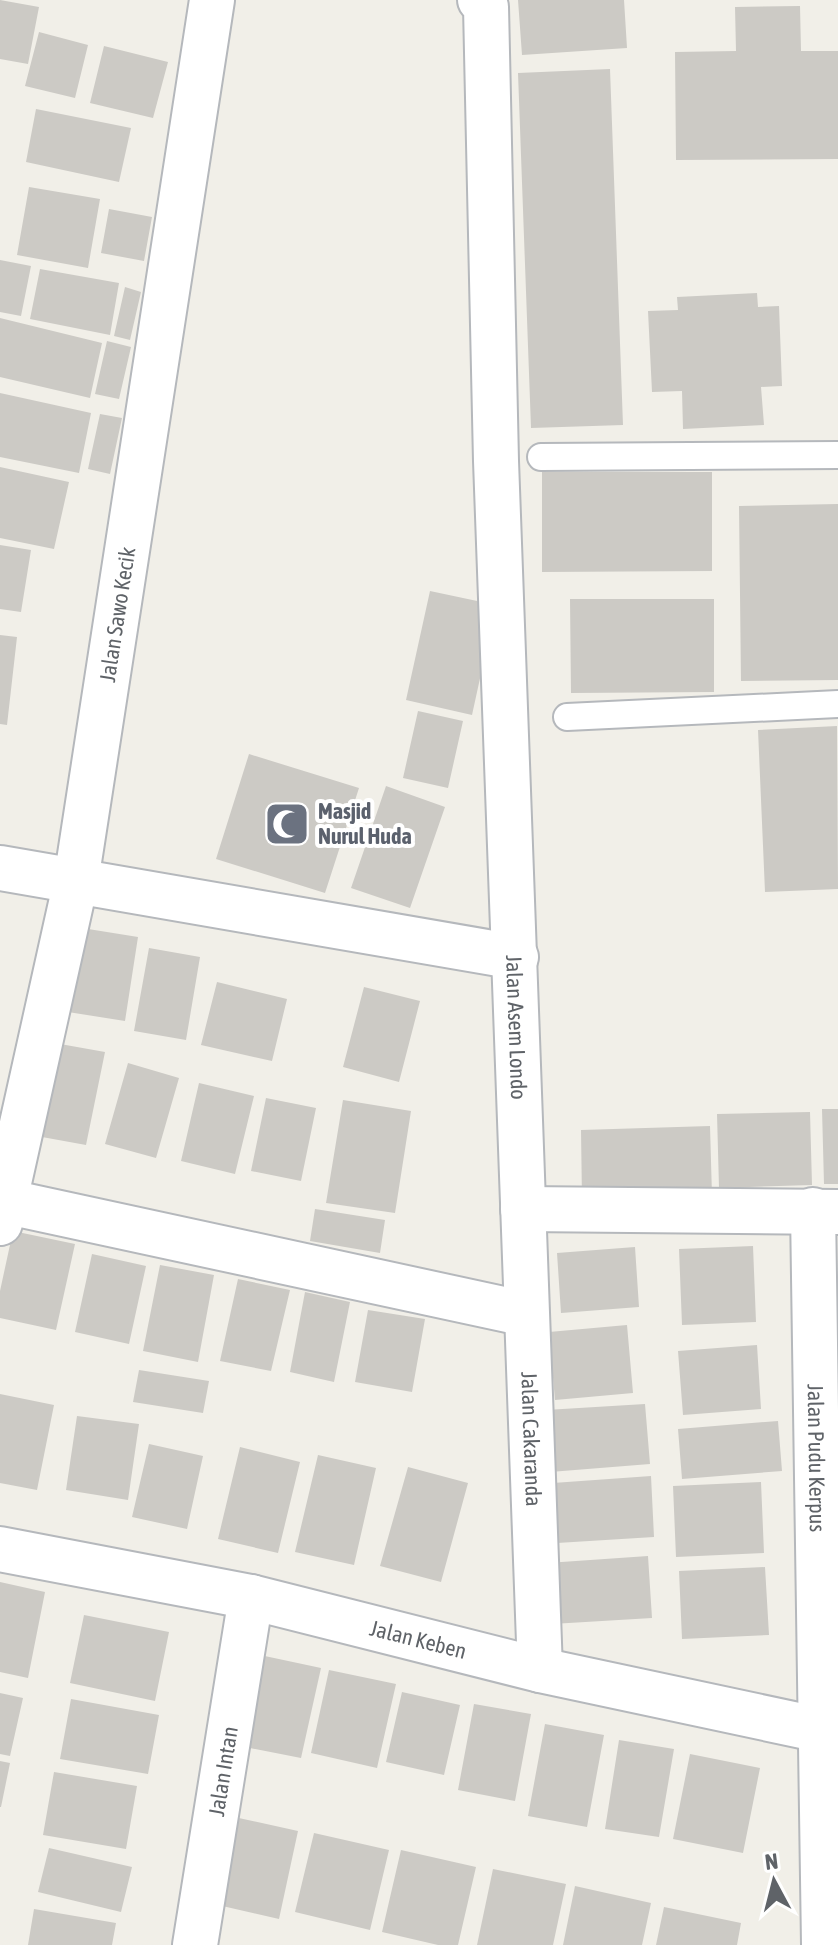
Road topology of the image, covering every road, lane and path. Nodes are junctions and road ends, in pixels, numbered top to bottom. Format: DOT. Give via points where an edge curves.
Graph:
graph roads {
  1 [pos="212,0"];
  2 [pos="480,0"];
  3 [pos="838,455"];
  4 [pos="541,457"];
  5 [pos="838,704"];
  6 [pos="567,717"];
  7 [pos="0,868"];
  8 [pos="76,881"];
  9 [pos="516,957"];
  10 [pos="523,1209"];
  11 [pos="825,1211"];
  12 [pos="2,1212"];
  13 [pos="526,1314"];
  14 [pos="0,1549"];
  15 [pos="251,1597"];
  16 [pos="540,1670"];
  17 [pos="830,1730"];
  18 [pos="195,1945"];
  19 [pos="824,1945"];
  1 -- 8 [label="street, Jalan Sawo Kecik"];
  2 -- 9 [label="street" via="486,7 496,477"];
  3 -- 4 [label="lane"];
  5 -- 6 [label="lane"];
  7 -- 8 [label="street, Jalan Asem Londo"];
  8 -- 9 [label="street, Jalan Asem Londo"];
  8 -- 12 [label="street, Jalan Sawo Kecik"];
  9 -- 10 [label="street, Jalan Asem Londo"];
  10 -- 11 [label="street"];
  10 -- 13 [label="street, Jalan Cakaranda"];
  11 -- 17 [label="street, Jalan Pudu Kerpus"];
  12 -- 13 [label="street"];
  13 -- 16 [label="street, Jalan Cakaranda"];
  14 -- 15 [label="street, Jalan Keben"];
  15 -- 16 [label="street, Jalan Keben"];
  15 -- 18 [label="street, Jalan Intan"];
  16 -- 17 [label="street, Jalan Keben"];
  17 -- 19 [label="street, Jalan Pudu Kerpus"];
}
